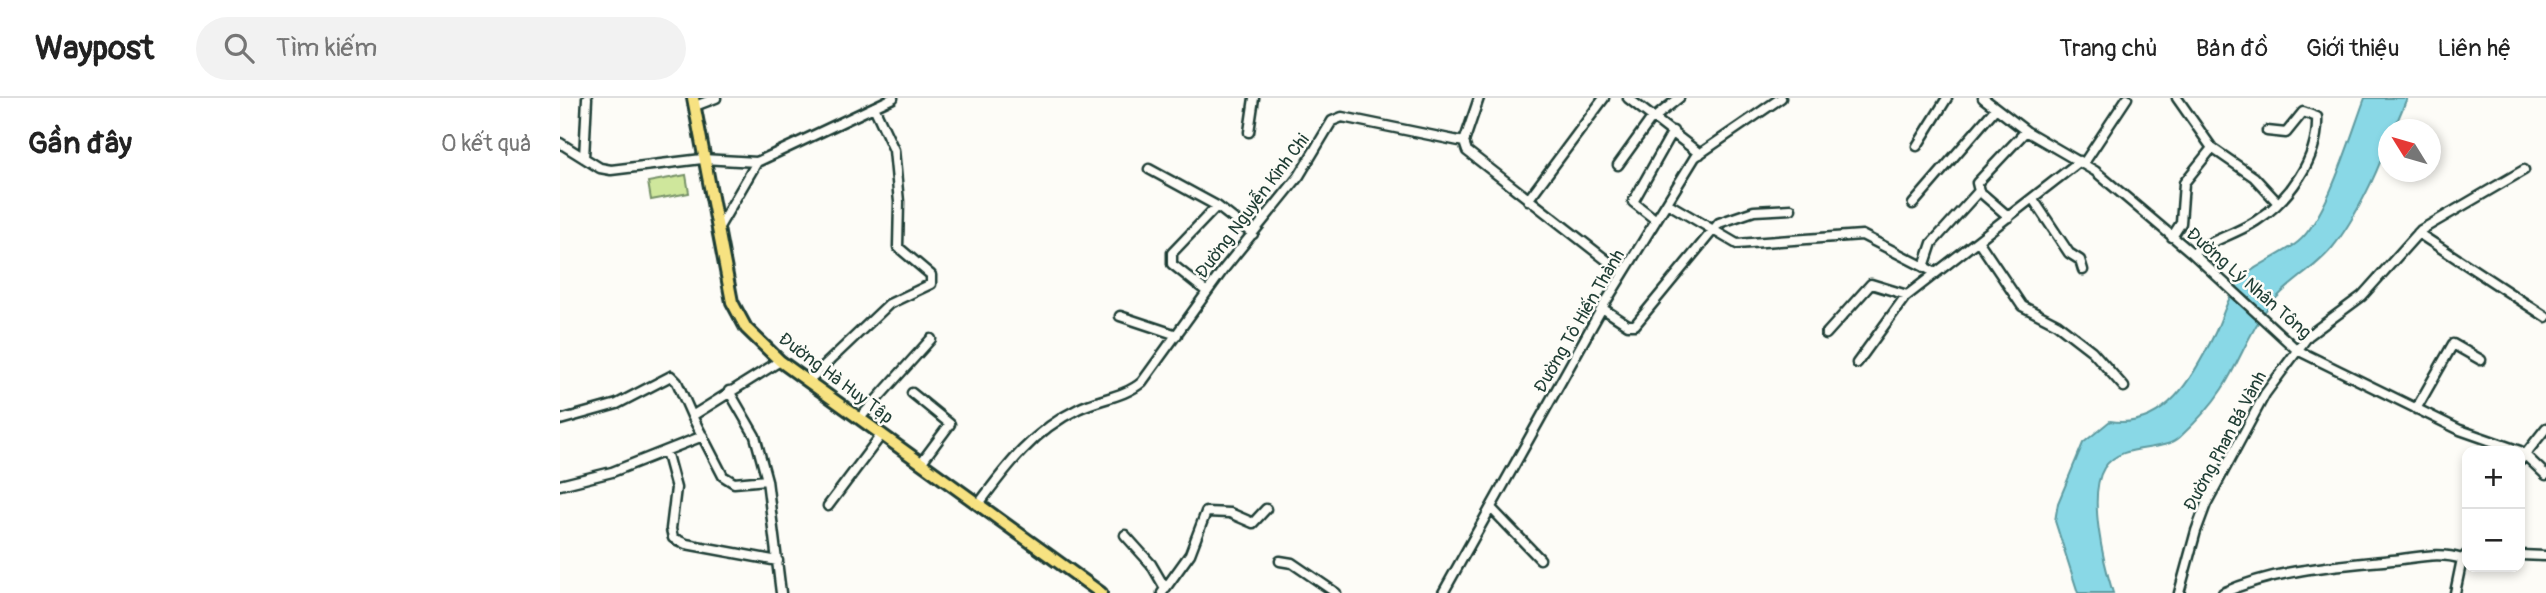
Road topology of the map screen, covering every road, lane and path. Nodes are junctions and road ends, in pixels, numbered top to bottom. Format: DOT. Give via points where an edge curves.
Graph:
graph roads {
  1 [pos="587,98"];
  2 [pos="716,98"];
  3 [pos="893,98"];
  4 [pos="1254,98"];
  5 [pos="1479,98"];
  6 [pos="1604,98"];
  7 [pos="1628,98"];
  8 [pos="1679,98"];
  9 [pos="1781,98"];
  10 [pos="1947,98"];
  11 [pos="1983,98"];
  12 [pos="2127,98"];
  13 [pos="2177,98"];
  14 [pos="694,102"];
  15 [pos="874,107"];
  16 [pos="1996,108"];
  17 [pos="1654,116"];
  18 [pos="1673,131"];
  19 [pos="2026,131"];
  20 [pos="2267,131"];
  21 [pos="1249,132"];
  22 [pos="1464,142"];
  23 [pos="560,143"];
  24 [pos="1917,146"];
  25 [pos="2212,148"];
  26 [pos="1700,154"];
  27 [pos="584,158"];
  28 [pos="702,159"];
  29 [pos="757,162"];
  30 [pos="2082,162"];
  31 [pos="1618,165"];
  32 [pos="1149,169"];
  33 [pos="2524,170"];
  34 [pos="1979,191"];
  35 [pos="2033,199"];
  36 [pos="1528,200"];
  37 [pos="1667,203"];
  38 [pos="2278,203"];
  39 [pos="1913,204"];
  40 [pos="1216,206"];
  41 [pos="1791,209"];
  42 [pos="2009,217"];
  43 [pos="1656,220"];
  44 [pos="719,227"];
  45 [pos="1711,230"];
  46 [pos="2418,233"];
  47 [pos="1253,234"];
  48 [pos="2172,237"];
  49 [pos="1979,242"];
  50 [pos="2192,253"];
  51 [pos="1924,267"];
  52 [pos="2083,270"];
  53 [pos="1622,273"];
  54 [pos="1936,273"];
  55 [pos="1207,292"];
  56 [pos="1907,295"];
  57 [pos="1602,308"];
  58 [pos="1120,316"];
  59 [pos="2546,317"];
  60 [pos="1826,334"];
  61 [pos="1177,335"];
  62 [pos="931,339"];
  63 [pos="2297,350"];
  64 [pos="2481,360"];
  65 [pos="780,361"];
  66 [pos="1857,363"];
  67 [pos="807,381"];
  68 [pos="2124,387"];
  69 [pos="729,391"];
  70 [pos="912,393"];
  71 [pos="2416,409"];
  72 [pos="692,416"];
  73 [pos="860,418"];
  74 [pos="560,419"];
  75 [pos="2546,428"];
  76 [pos="882,434"];
  77 [pos="703,436"];
  78 [pos="2501,446"];
  79 [pos="2525,450"];
  80 [pos="666,451"];
  81 [pos="2525,457"];
  82 [pos="921,463"];
  83 [pos="2546,475"];
  84 [pos="767,480"];
  85 [pos="560,485"];
  86 [pos="978,505"];
  87 [pos="828,506"];
  88 [pos="1266,509"];
  89 [pos="1492,509"];
  90 [pos="1125,535"];
  91 [pos="2525,555"];
  92 [pos="2462,556"];
  93 [pos="2545,556"];
  94 [pos="1540,559"];
  95 [pos="1280,561"];
  96 [pos="778,562"];
  97 [pos="2462,567"];
  98 [pos="1164,590"];
  99 [pos="782,593"];
  100 [pos="1101,593"];
  101 [pos="1336,593"];
  102 [pos="1443,593"];
  103 [pos="2179,593"];
  104 [pos="2223,593"];
  105 [pos="2455,593"];
  1 -- 27 [label="street"];
  2 -- 14 [label="street"];
  3 -- 15 [label="street"];
  4 -- 21 [label="street"];
  5 -- 22 [label="street"];
  6 -- 36 [label="street"];
  7 -- 17 [label="street"];
  8 -- 17 [label="street"];
  9 -- 26 [label="street, Đường Tô Hiến Thành"];
  10 -- 24 [label="street"];
  11 -- 16 [label="street, Đường Lý Nhân Tông"];
  12 -- 30 [label="street"];
  13 -- 25 [label="street"];
  14 -- 28 [label="main road, Đường Hà Huy Tập"];
  15 -- 29 [label="street"];
  15 -- 67 [label="street" via="894,150 898,247 932,275 931,284 889,304"];
  16 -- 19 [label="street, Đường Lý Nhân Tông"];
  16 -- 39 [label="street"];
  17 -- 18 [label="street"];
  17 -- 31 [label="street"];
  18 -- 26 [label="street"];
  18 -- 43 [label="street" via="1633,202"];
  19 -- 30 [label="street, Đường Lý Nhân Tông"];
  19 -- 34 [label="street" via="1979,180"];
  20 -- 38 [label="street" via="2286,133 2303,112 2317,117 2306,163"];
  22 -- 36 [label="street" via="1467,151"];
  22 -- 47 [label="street, Đường Nguyễn Kinh Chi" via="1337,118"];
  23 -- 27 [label="street"];
  25 -- 38 [label="street" via="2254,177"];
  25 -- 48 [label="street" via="2184,183 2181,223"];
  26 -- 37 [label="street, Đường Tô Hiến Thành"];
  27 -- 28 [label="street" via="611,170"];
  28 -- 29 [label="street"];
  28 -- 44 [label="main road, Đường Hà Huy Tập"];
  29 -- 44 [label="street"];
  30 -- 35 [label="street"];
  30 -- 48 [label="street, Đường Lý Nhân Tông"];
  32 -- 40 [label="street"];
  33 -- 46 [label="street, Đường Phan Bá Vành"];
  34 -- 42 [label="street"];
  34 -- 51 [label="street" via="1932,243"];
  35 -- 42 [label="street"];
  35 -- 52 [label="street"];
  36 -- 53 [label="street"];
  37 -- 43 [label="street, Đường Tô Hiến Thành"];
  37 -- 45 [label="street"];
  38 -- 50 [label="street" via="2254,222"];
  40 -- 47 [label="street"];
  40 -- 55 [label="street" via="1171,256 1174,266"];
  41 -- 45 [label="street" via="1754,211"];
  42 -- 49 [label="street"];
  43 -- 53 [label="street, Đường Tô Hiến Thành"];
  44 -- 65 [label="main road, Đường Hà Huy Tập" via="732,302 746,328"];
  45 -- 51 [label="street" via="1742,245 1862,235"];
  45 -- 57 [label="street" via="1635,325"];
  46 -- 59 [label="street"];
  46 -- 63 [label="street, Đường Phan Bá Vành" via="2362,296 2320,324"];
  47 -- 55 [label="street, Đường Nguyễn Kinh Chi"];
  48 -- 50 [label="street, Đường Lý Nhân Tông"];
  49 -- 54 [label="street"];
  49 -- 68 [label="street" via="2022,306 2057,324 2092,351"];
  50 -- 63 [label="street, Đường Lý Nhân Tông"];
  51 -- 54 [label="street"];
  53 -- 57 [label="street, Đường Tô Hiến Thành"];
  54 -- 56 [label="street"];
  55 -- 61 [label="street, Đường Nguyễn Kinh Chi"];
  56 -- 60 [label="street" via="1871,284"];
  56 -- 66 [label="street"];
  57 -- 89 [label="street, Đường Tô Hiến Thành"];
  58 -- 61 [label="street"];
  61 -- 86 [label="street, Đường Nguyễn Kinh Chi" via="1137,387 1075,410 1034,438"];
  62 -- 73 [label="street"];
  63 -- 71 [label="street, Đường Lý Nhân Tông"];
  63 -- 103 [label="street, Đường Phan Bá Vành" via="2265,394 2206,504"];
  64 -- 71 [label="street" via="2452,344"];
  65 -- 67 [label="main road, Đường Hà Huy Tập"];
  65 -- 69 [label="street"];
  67 -- 73 [label="main road, Đường Hà Huy Tập"];
  69 -- 72 [label="street"];
  69 -- 84 [label="street" via="755,436"];
  70 -- 82 [label="street" via="950,424"];
  71 -- 78 [label="street, Đường Lý Nhân Tông"];
  72 -- 74 [label="street" via="671,376 617,404"];
  72 -- 77 [label="street"];
  73 -- 76 [label="main road, Đường Hà Huy Tập"];
  75 -- 79 [label="street"];
  76 -- 82 [label="main road, Đường Hà Huy Tập"];
  76 -- 87 [label="street"];
  77 -- 80 [label="street"];
  77 -- 84 [label="street" via="723,476 734,483"];
  80 -- 85 [label="street"];
  80 -- 96 [label="street" via="676,488 671,529 676,541"];
  81 -- 83 [label="street, Đường Lý Nhân Tông"];
  82 -- 86 [label="main road, Đường Hà Huy Tập"];
  84 -- 96 [label="street"];
  86 -- 100 [label="main road, Đường Hà Huy Tập"];
  88 -- 98 [label="street" via="1253,523 1230,513 1206,512 1191,554"];
  89 -- 94 [label="street"];
  89 -- 102 [label="street, Đường Tô Hiến Thành"];
  90 -- 98 [label="street" via="1151,564"];
  91 -- 93 [label="street"];
  92 -- 104 [label="street" via="2425,555 2329,566 2251,580"];
  95 -- 101 [label="street" via="1292,563"];
  96 -- 99 [label="street"];
  97 -- 105 [label="street"];
}
